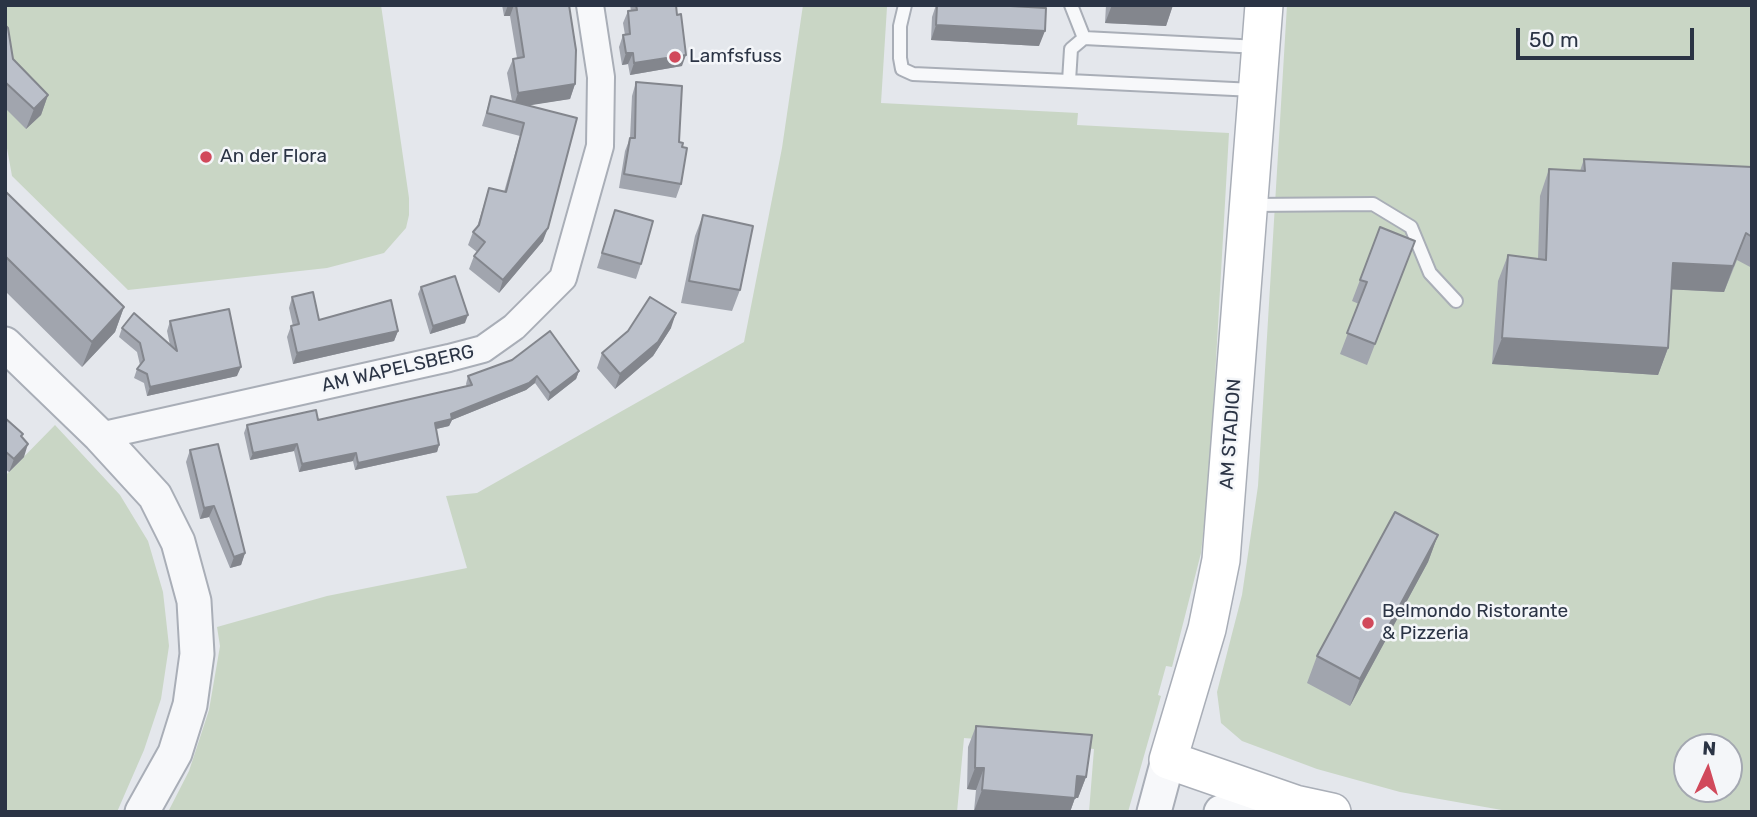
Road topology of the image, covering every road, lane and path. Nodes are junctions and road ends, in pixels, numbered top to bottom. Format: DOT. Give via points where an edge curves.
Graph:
graph roads {
  1 [pos="590,5"];
  2 [pos="905,5"];
  3 [pos="1071,5"];
  4 [pos="1251,5"];
  5 [pos="1264,5"];
  6 [pos="1084,38"];
  7 [pos="1259,47"];
  8 [pos="1069,81"];
  9 [pos="1256,90"];
  10 [pos="1249,205"];
  11 [pos="1457,301"];
  12 [pos="5,344"];
  13 [pos="100,436"];
  14 [pos="1168,760"];
  15 [pos="1295,804"];
  16 [pos="142,812"];
  17 [pos="1154,812"];
  18 [pos="1221,812"];
  19 [pos="1332,812"];
  1 -- 13 [label="street, AM WAPELSBERG" via="601,77 600,146 563,278 514,327 483,349 449,358"];
  2 -- 8 [label="lane" via="900,26 902,69 913,74"];
  3 -- 6 [label="lane"];
  4 -- 7 [label="main road, AM STADION"];
  5 -- 7 [label="main road, AM STADION"];
  6 -- 7 [label="lane"];
  6 -- 8 [label="lane" via="1071,49"];
  7 -- 9 [label="main road, AM STADION"];
  8 -- 9 [label="lane"];
  9 -- 10 [label="main road, AM STADION"];
  10 -- 11 [label="lane" via="1373,204 1411,227 1430,273"];
  10 -- 14 [label="main road, AM STADION" via="1221,560 1207,629"];
  12 -- 13 [label="street"];
  13 -- 16 [label="street" via="155,496 178,542 194,601 197,654 190,705 175,753"];
  14 -- 15 [label="main road"];
  14 -- 17 [label="street, AM STADION"];
  15 -- 18 [label="street"];
  15 -- 19 [label="main road"];
}
